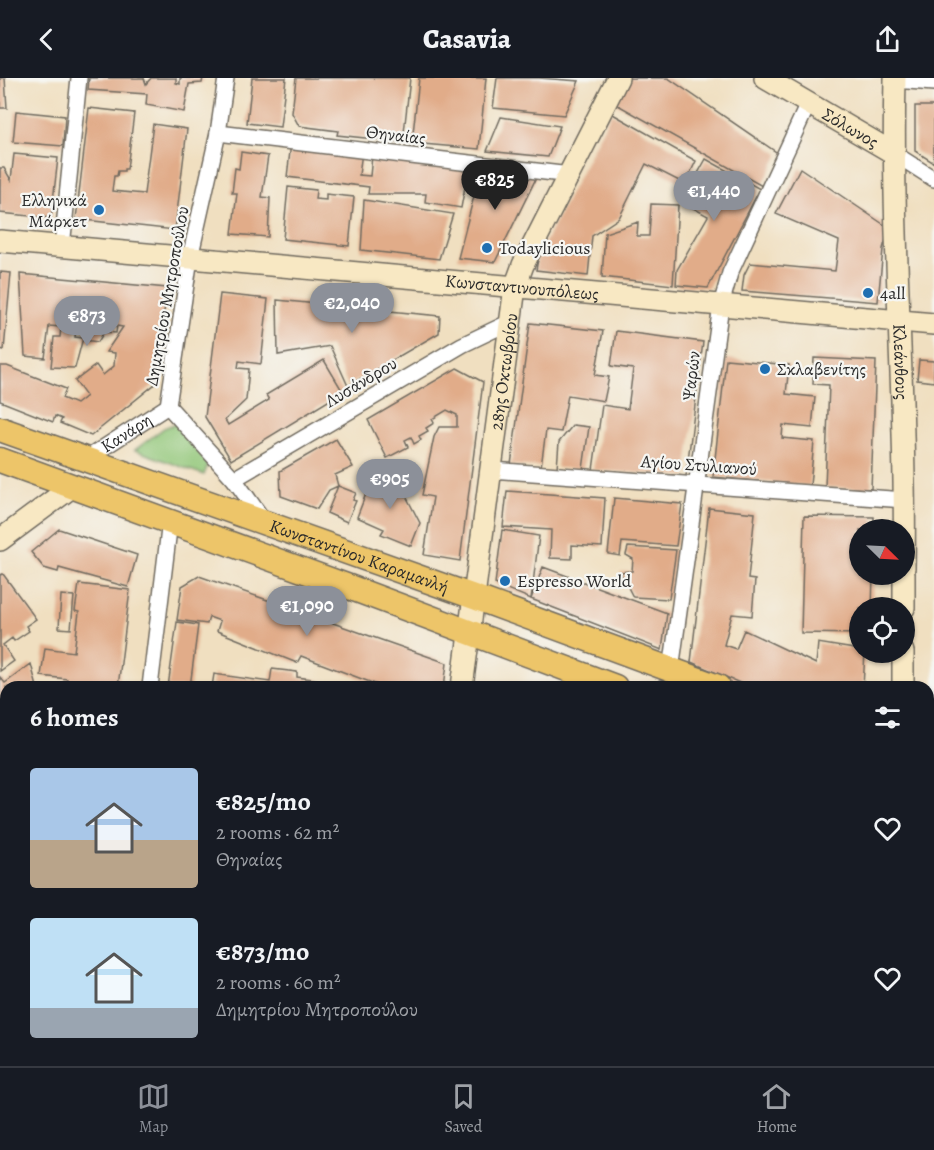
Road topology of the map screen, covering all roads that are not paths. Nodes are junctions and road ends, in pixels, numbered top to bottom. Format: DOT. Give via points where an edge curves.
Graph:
graph roads {
  1 [pos="79,78"];
  2 [pos="226,78"];
  3 [pos="618,78"];
  4 [pos="767,79"];
  5 [pos="895,79"];
  6 [pos="934,83"];
  7 [pos="808,104"];
  8 [pos="218,133"];
  9 [pos="895,154"];
  10 [pos="570,175"];
  11 [pos="934,179"];
  12 [pos="0,241"];
  13 [pos="62,247"];
  14 [pos="190,258"];
  15 [pos="514,287"];
  16 [pos="721,305"];
  17 [pos="900,321"];
  18 [pos="510,322"];
  19 [pos="934,324"];
  20 [pos="168,406"];
  21 [pos="0,429"];
  22 [pos="86,459"];
  23 [pos="0,460"];
  24 [pos="491,470"];
  25 [pos="234,479"];
  26 [pos="697,485"];
  27 [pos="73,486"];
  28 [pos="905,500"];
  29 [pos="905,519"];
  30 [pos="170,521"];
  31 [pos="266,523"];
  32 [pos="0,540"];
  33 [pos="474,597"];
  34 [pos="470,632"];
  35 [pos="903,663"];
  36 [pos="671,670"];
  37 [pos="151,681"];
  38 [pos="463,681"];
  39 [pos="599,681"];
  40 [pos="701,681"];
  41 [pos="903,681"];
  1 -- 13 [label="street"];
  2 -- 8 [label="street, Δημητρίου Μητροπούλου"];
  3 -- 10 [label="street, 28ης Οκτωβρίου"];
  4 -- 7 [label="street, Σόλωνος"];
  5 -- 6 [label="street"];
  5 -- 9 [label="street, Κλεάνθους"];
  7 -- 9 [label="street, Σόλωνος"];
  7 -- 16 [label="street, Ψαρών" via="730,273"];
  8 -- 10 [label="street, Θηναίας"];
  8 -- 14 [label="street, Δημητρίου Μητροπούλου"];
  9 -- 11 [label="street, Σόλωνος"];
  9 -- 17 [label="street, Κλεάνθους"];
  10 -- 15 [label="street, 28ης Οκτωβρίου"];
  12 -- 13 [label="street, Κωνσταντινουπόλεως"];
  13 -- 14 [label="street, Κωνσταντινουπόλεως"];
  14 -- 15 [label="street, Κωνσταντινουπόλεως"];
  14 -- 20 [label="street, Δημητρίου Μητροπούλου"];
  15 -- 16 [label="street, Κωνσταντινουπόλεως"];
  15 -- 18 [label="street, 28ης Οκτωβρίου"];
  16 -- 17 [label="street, Κωνσταντινουπόλεως"];
  16 -- 26 [label="street, Ψαρών"];
  17 -- 19 [label="street, Κωνσταντινουπόλεως"];
  17 -- 28 [label="street, Κλεάνθους"];
  18 -- 24 [label="street, 28ης Οκτωβρίου"];
  18 -- 25 [label="street, Λυσάνδρου" via="462,345"];
  20 -- 22 [label="street, Κανάρη"];
  20 -- 25 [label="street, Δημητρίου Μητροπούλου"];
  21 -- 22 [label="main road, Κωνσταντίνου Καραμανλή"];
  22 -- 31 [label="main road, Κωνσταντίνου Καραμανλή"];
  23 -- 27 [label="main road, Κωνσταντίνου Καραμανλή"];
  24 -- 26 [label="street, Αγίου Στυλιανού"];
  24 -- 33 [label="street, 28ης Οκτωβρίου"];
  25 -- 31 [label="street, Δημητρίου Μητροπούλου"];
  26 -- 28 [label="street, Αγίου Στυλιανού"];
  26 -- 36 [label="street, Ψαρών"];
  27 -- 30 [label="main road, Κωνσταντίνου Καραμανλή"];
  27 -- 32 [label="street"];
  28 -- 29 [label="street, Κλεάνθους"];
  30 -- 34 [label="main road, Κωνσταντίνου Καραμανλή"];
  30 -- 37 [label="street"];
  31 -- 33 [label="main road, Κωνσταντίνου Καραμανλή"];
  33 -- 34 [label="street, 28ης Οκτωβρίου"];
  33 -- 36 [label="main road, Κωνσταντίνου Καραμανλή"];
  34 -- 38 [label="street, 28ης Οκτωβρίου"];
  34 -- 39 [label="main road, Κωνσταντίνου Καραμανλή"];
  35 -- 41 [label="street"];
  36 -- 40 [label="main road, Κωνσταντίνου Καραμανλή"];
}
